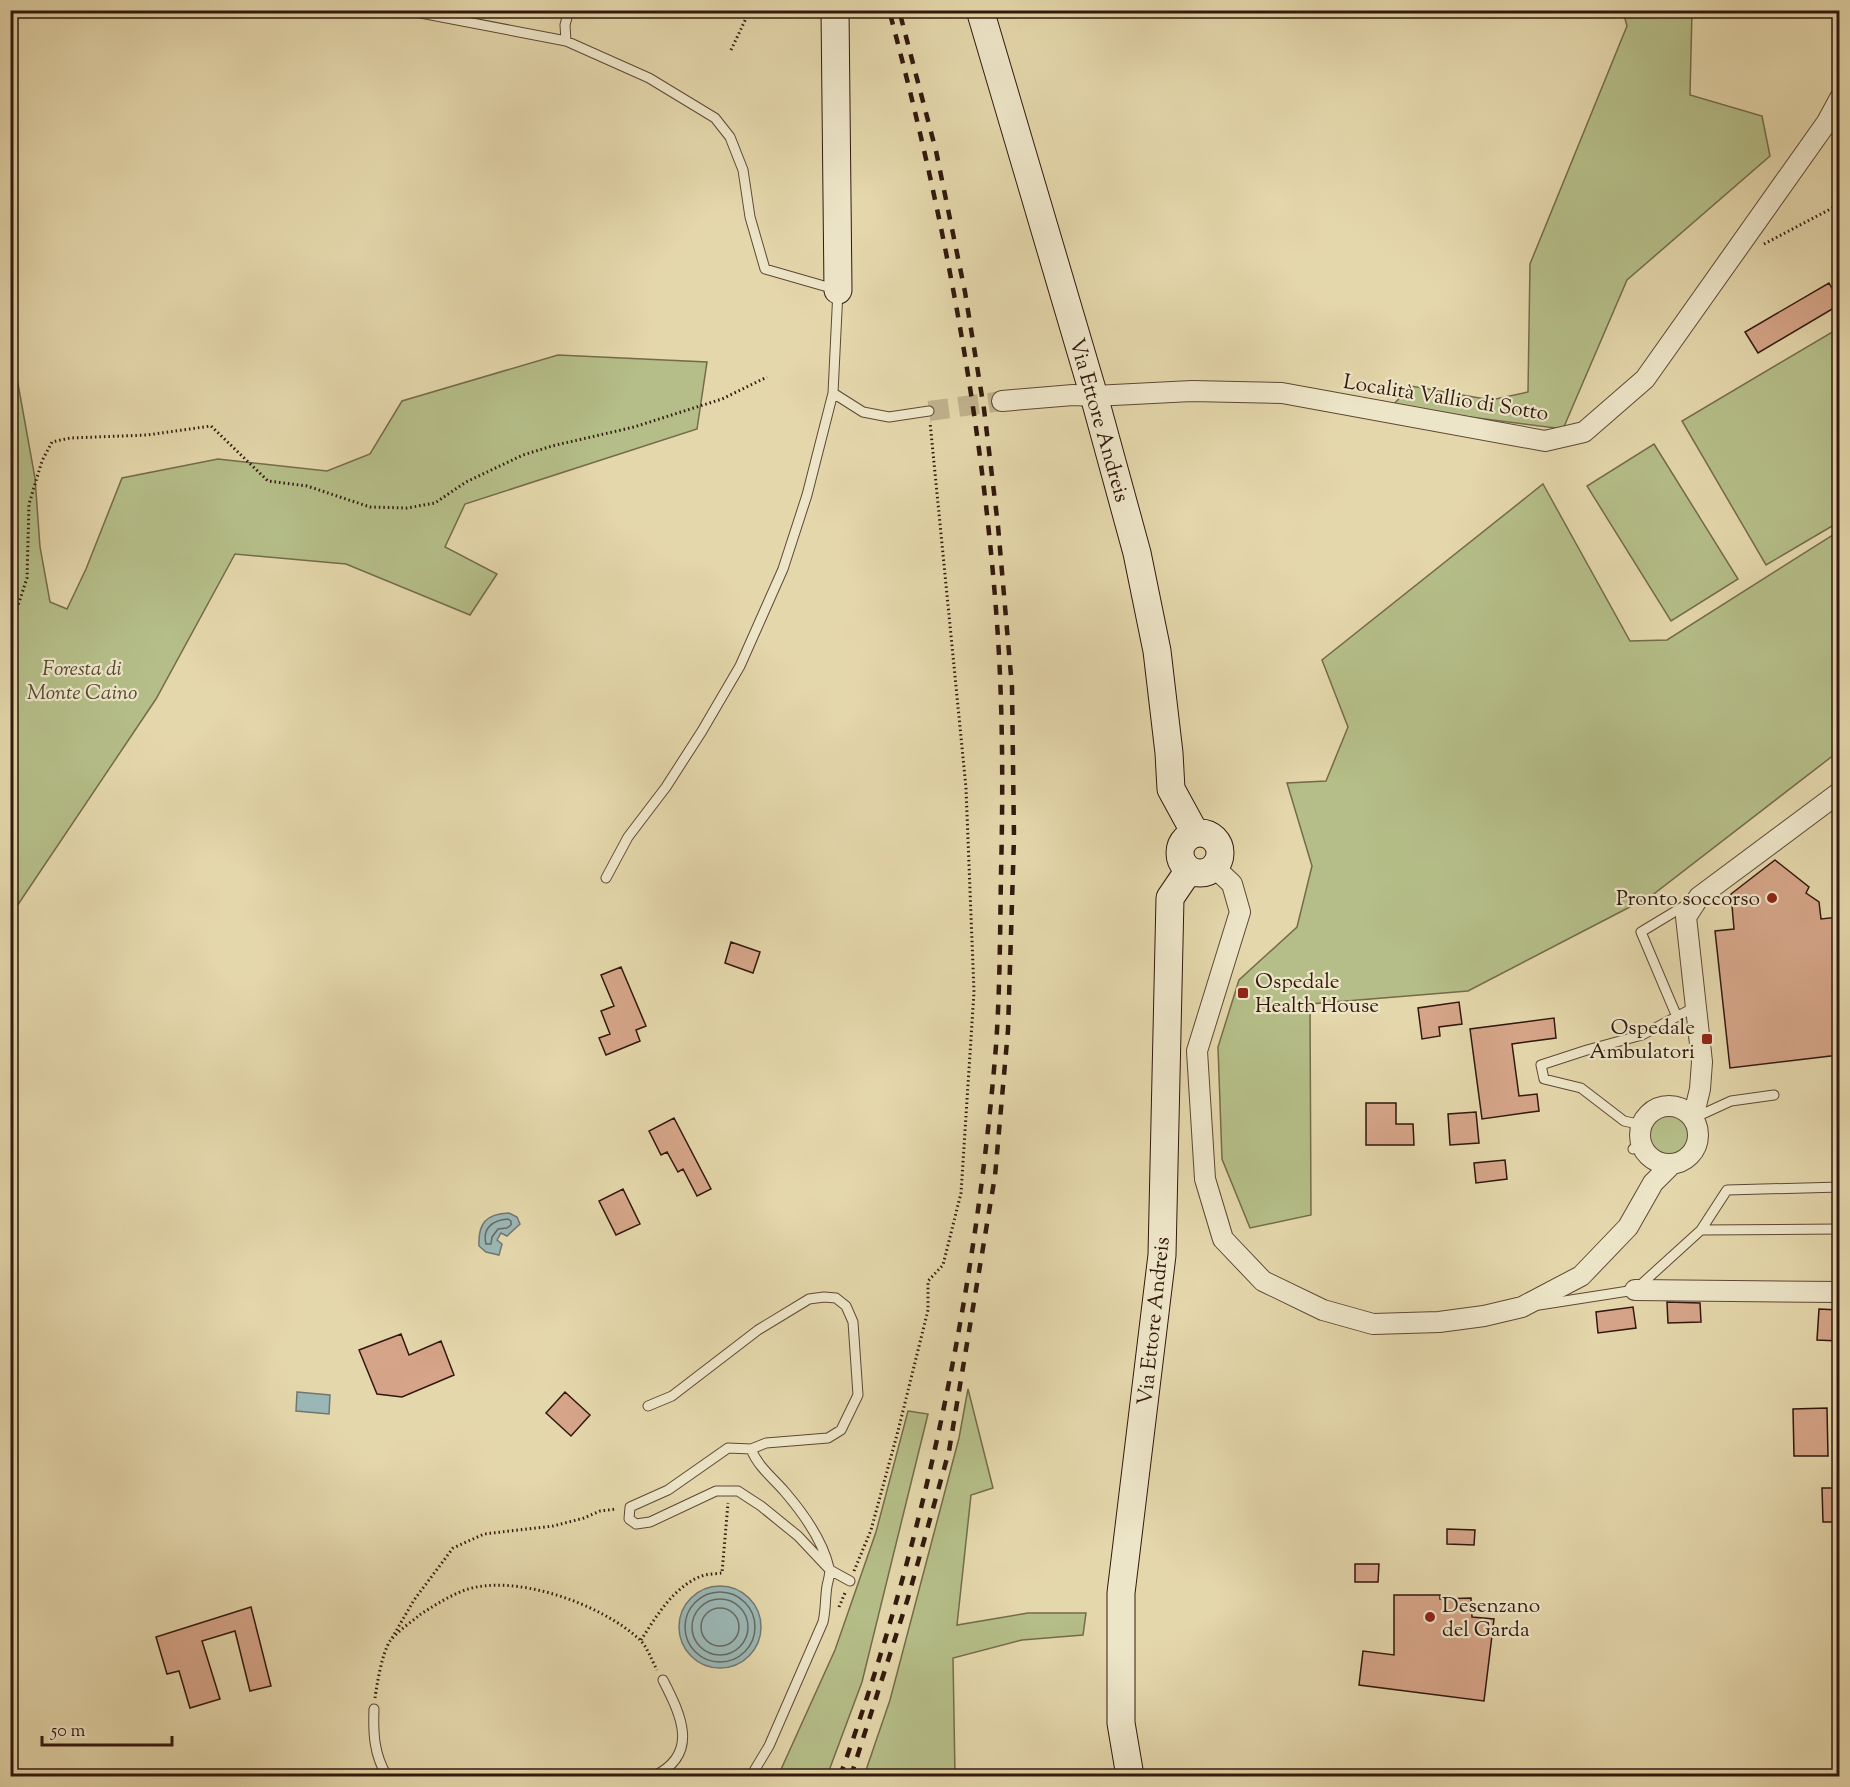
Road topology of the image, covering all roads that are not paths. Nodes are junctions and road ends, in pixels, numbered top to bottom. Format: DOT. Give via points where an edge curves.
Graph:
graph roads {
  1 [pos="405,10"];
  2 [pos="569,10"];
  3 [pos="835,10"];
  4 [pos="980,10"];
  5 [pos="566,41"];
  6 [pos="1839,98"];
  7 [pos="838,290"];
  8 [pos="833,393"];
  9 [pos="1094,396"];
  10 [pos="1002,401"];
  11 [pos="928,411"];
  12 [pos="1839,792"];
  13 [pos="1202,869"];
  14 [pos="606,878"];
  15 [pos="1699,897"];
  16 [pos="1695,1007"];
  17 [pos="1677,1017"];
  18 [pos="1700,1089"];
  19 [pos="1774,1095"];
  20 [pos="1675,1106"];
  21 [pos="1694,1118"];
  22 [pos="1632,1134"];
  23 [pos="1662,1162"];
  24 [pos="1839,1186"];
  25 [pos="1839,1229"];
  26 [pos="1701,1230"];
  27 [pos="1635,1290"];
  28 [pos="1839,1292"];
  29 [pos="1522,1307"];
  30 [pos="648,1406"];
  31 [pos="751,1449"];
  32 [pos="830,1570"];
  33 [pos="850,1581"];
  34 [pos="663,1680"];
  35 [pos="374,1709"];
  36 [pos="387,1776"];
  37 [pos="654,1776"];
  38 [pos="752,1776"];
  39 [pos="1130,1776"];
  1 -- 5 [label="lane"];
  2 -- 5 [label="lane"];
  3 -- 7 [label="street"];
  4 -- 9 [label="street, Via Ettore Andreis"];
  5 -- 7 [label="lane" via="649,78 716,118 730,137 743,170 750,217 765,269"];
  6 -- 9 [label="street, Località Vallio di Sotto" via="1827,122 1645,380 1584,432 1545,441 1282,393 1192,391"];
  7 -- 8 [label="lane"];
  8 -- 11 [label="lane" via="872,414 889,417"];
  8 -- 14 [label="lane" via="783,569 740,666 666,788 628,837"];
  9 -- 10 [label="street, Località Vallio di Sotto" via="1073,394"];
  9 -- 13 [label="street, Via Ettore Andreis" via="1137,553 1157,651 1172,789 1196,833 1183,842 1180,857 1184,865"];
  12 -- 15 [label="street"];
  13 -- 29 [label="street" via="1232,884 1240,912 1197,1052 1205,1179 1223,1239 1263,1281 1323,1310 1372,1324 1439,1322"];
  13 -- 39 [label="street, Via Ettore Andreis" via="1170,898 1162,1255 1121,1593 1121,1723"];
  15 -- 16 [label="street" via="1686,917"];
  15 -- 17 [label="lane" via="1641,932"];
  16 -- 17 [label="lane"];
  16 -- 18 [label="street" via="1702,1062"];
  17 -- 22 [label="lane" via="1642,1035 1541,1065 1544,1079 1581,1088"];
  18 -- 20 [label="street"];
  18 -- 21 [label="street"];
  19 -- 21 [label="lane" via="1731,1101"];
  20 -- 21 [label="street"];
  20 -- 22 [label="street" via="1652,1112"];
  21 -- 23 [label="street" via="1699,1136 1693,1153 1686,1160"];
  22 -- 23 [label="street" via="1648,1155"];
  23 -- 29 [label="street" via="1628,1227 1581,1276"];
  24 -- 26 [label="lane" via="1727,1191"];
  25 -- 26 [label="lane"];
  26 -- 27 [label="lane"];
  27 -- 28 [label="street"];
  27 -- 29 [label="lane"];
  30 -- 31 [label="lane" via="672,1396 758,1329 809,1299 836,1298 846,1306 853,1322 858,1395 841,1430 828,1438 766,1443"];
  31 -- 32 [label="lane" via="805,1520"];
  31 -- 32 [label="lane" via="728,1448 668,1490 630,1507 629,1519 636,1524 650,1522 716,1491 738,1491 798,1536"];
  32 -- 33 [label="lane"];
  32 -- 38 [label="lane" via="823,1622"];
  34 -- 37 [label="lane" via="679,1711 682,1739 680,1754 669,1769"];
  35 -- 36 [label="lane" via="373,1736"];
}
